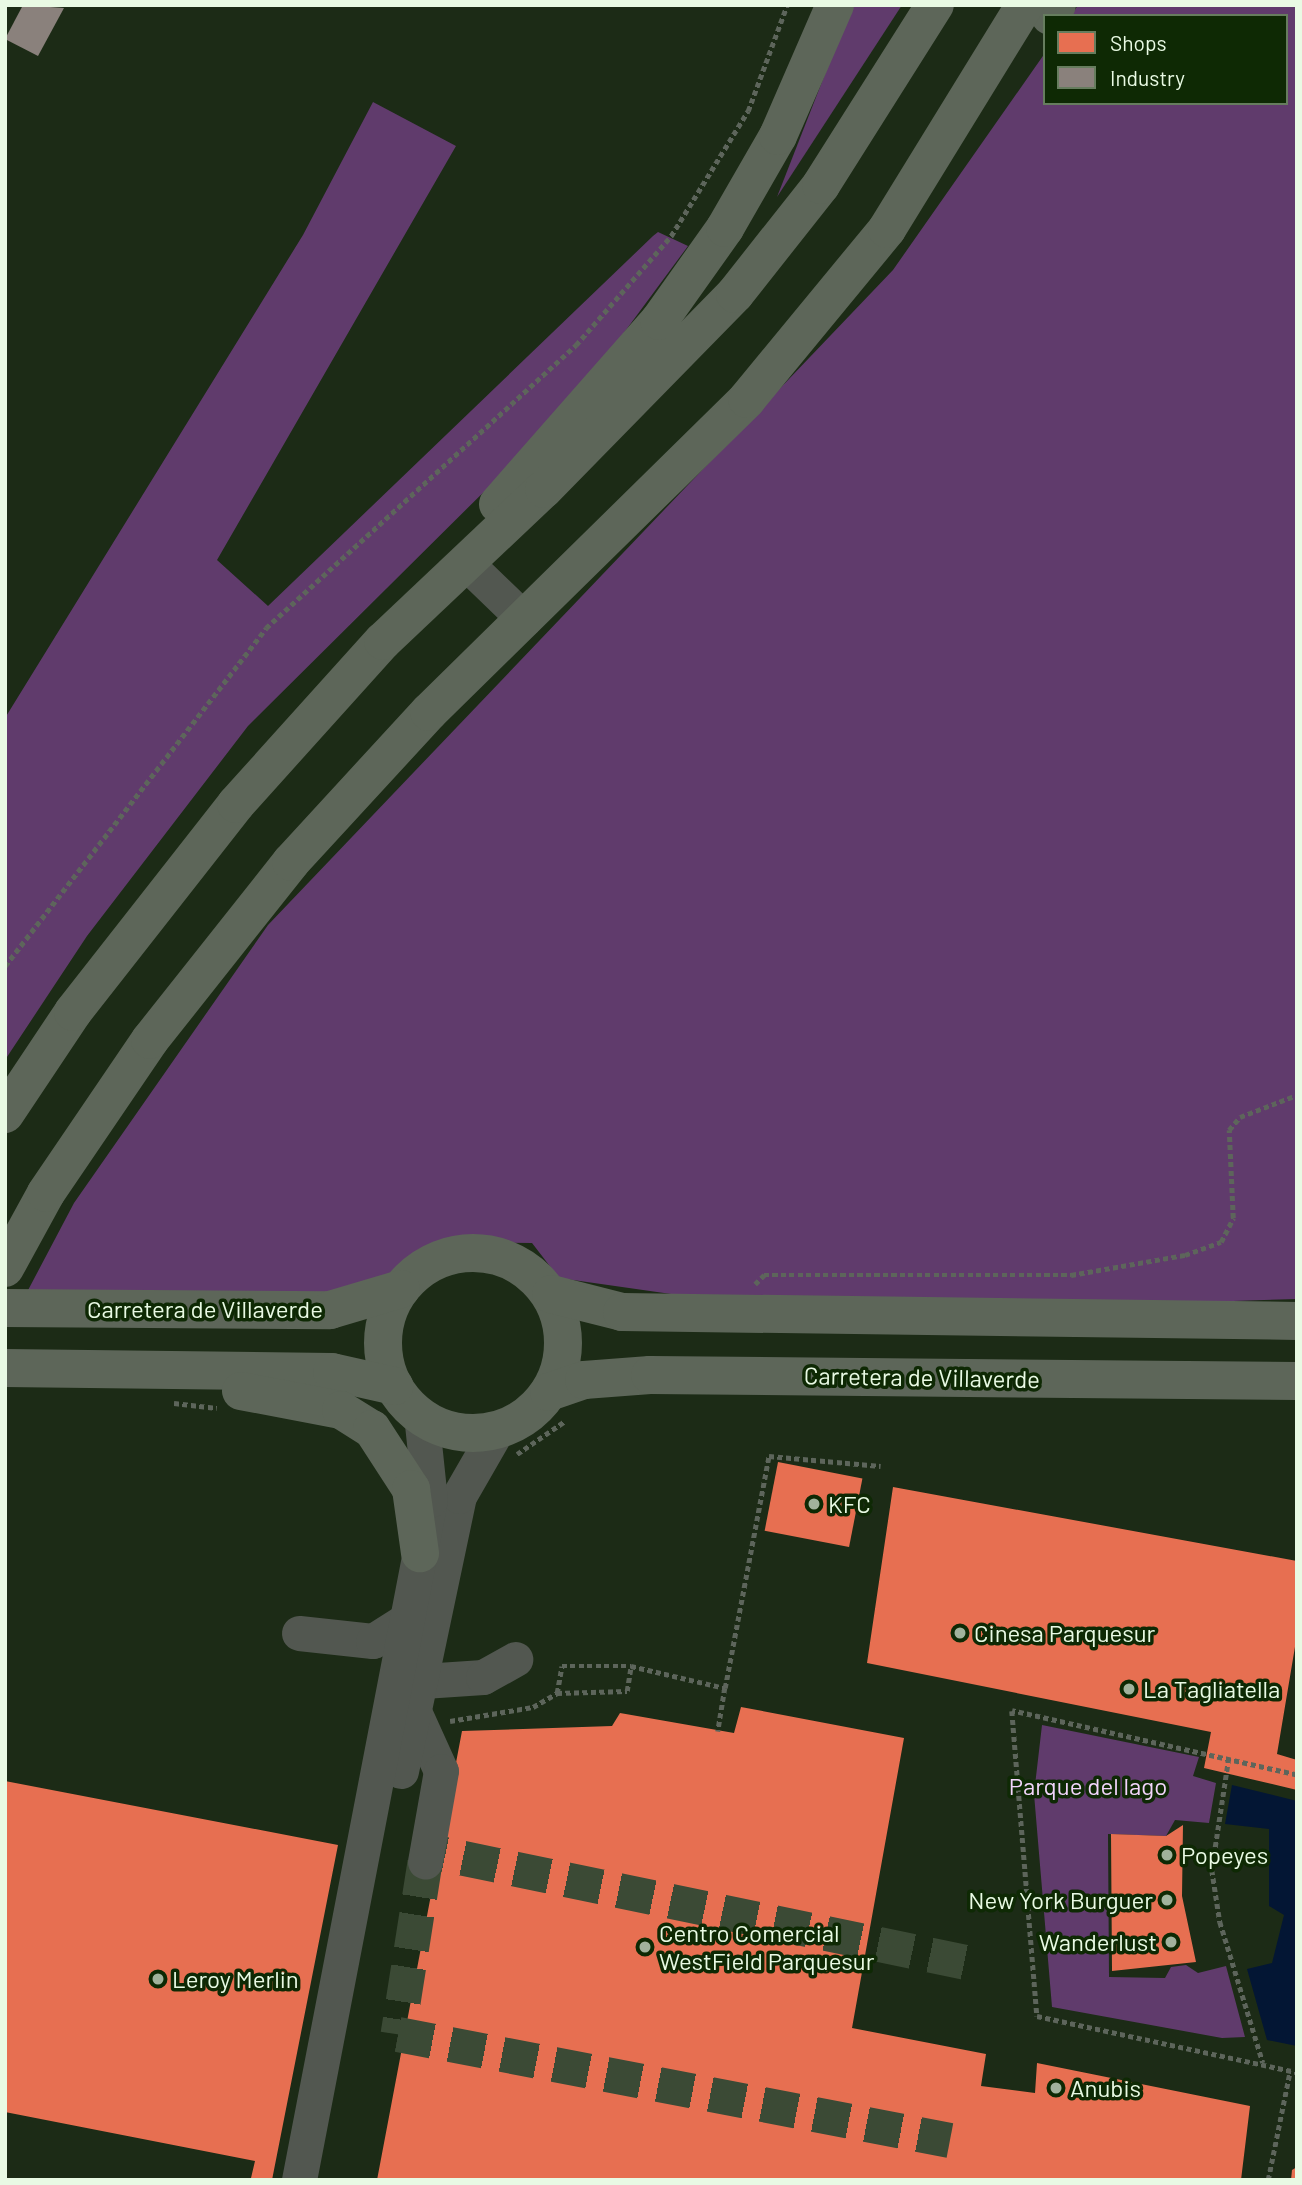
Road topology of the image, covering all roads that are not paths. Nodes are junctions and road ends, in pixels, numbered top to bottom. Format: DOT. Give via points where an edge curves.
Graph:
graph roads {
  1 [pos="835,5"];
  2 [pos="935,5"];
  3 [pos="1025,5"];
  4 [pos="1043,28"];
  5 [pos="887,229"];
  6 [pos="466,563"];
  7 [pos="524,619"];
  8 [pos="383,641"];
  9 [pos="5,1114"];
  10 [pos="5,1268"];
  11 [pos="401,1289"];
  12 [pos="551,1294"];
  13 [pos="5,1308"];
  14 [pos="1297,1321"];
  15 [pos="5,1368"];
  16 [pos="129,1369"];
  17 [pos="1297,1381"];
  18 [pos="394,1386"];
  19 [pos="561,1404"];
  20 [pos="421,1415"];
  21 [pos="504,1444"];
  22 [pos="420,1553"];
  23 [pos="419,1628"];
  24 [pos="299,1633"];
  25 [pos="514,1659"];
  26 [pos="483,1677"];
  27 [pos="423,1681"];
  28 [pos="416,1716"];
  29 [pos="425,1862"];
  30 [pos="299,2180"];
  31 [pos="324,2180"];
  1 -- 8 [label="highway" via="778,136 690,280"];
  2 -- 6 [label="highway" via="821,185 735,294"];
  3 -- 5 [label="highway"];
  4 -- 5 [label="highway" via="1004,93"];
  5 -- 7 [label="highway" via="747,399"];
  6 -- 7 [label="street"];
  6 -- 8 [label="highway"];
  7 -- 10 [label="highway" via="291,862 150,1040 46,1193"];
  8 -- 9 [label="highway" via="166,887"];
  11 -- 12 [label="highway" via="433,1262 477,1253 521,1266"];
  11 -- 13 [label="highway, Carretera de Villaverde" via="330,1310"];
  11 -- 18 [label="highway" via="383,1340"];
  12 -- 14 [label="highway" via="613,1311"];
  12 -- 19 [label="highway" via="563,1348"];
  15 -- 16 [label="highway"];
  16 -- 18 [label="highway" via="332,1372"];
  16 -- 22 [label="highway" via="314,1403 361,1420 406,1477"];
  17 -- 19 [label="highway, Carretera de Villaverde" via="650,1375 592,1378"];
  18 -- 20 [label="highway"];
  19 -- 21 [label="highway" via="522,1418"];
  20 -- 21 [label="highway"];
  20 -- 22 [label="street" via="432,1489"];
  21 -- 23 [label="street" via="459,1496"];
  22 -- 23 [label="street"];
  23 -- 24 [label="street" via="373,1641"];
  23 -- 26 [label="street" via="450,1661"];
  23 -- 27 [label="street"];
  23 -- 30 [label="street"];
  25 -- 26 [label="street"];
  26 -- 27 [label="street"];
  27 -- 28 [label="street"];
  28 -- 29 [label="street" via="441,1771"];
  28 -- 31 [label="street"];
}
